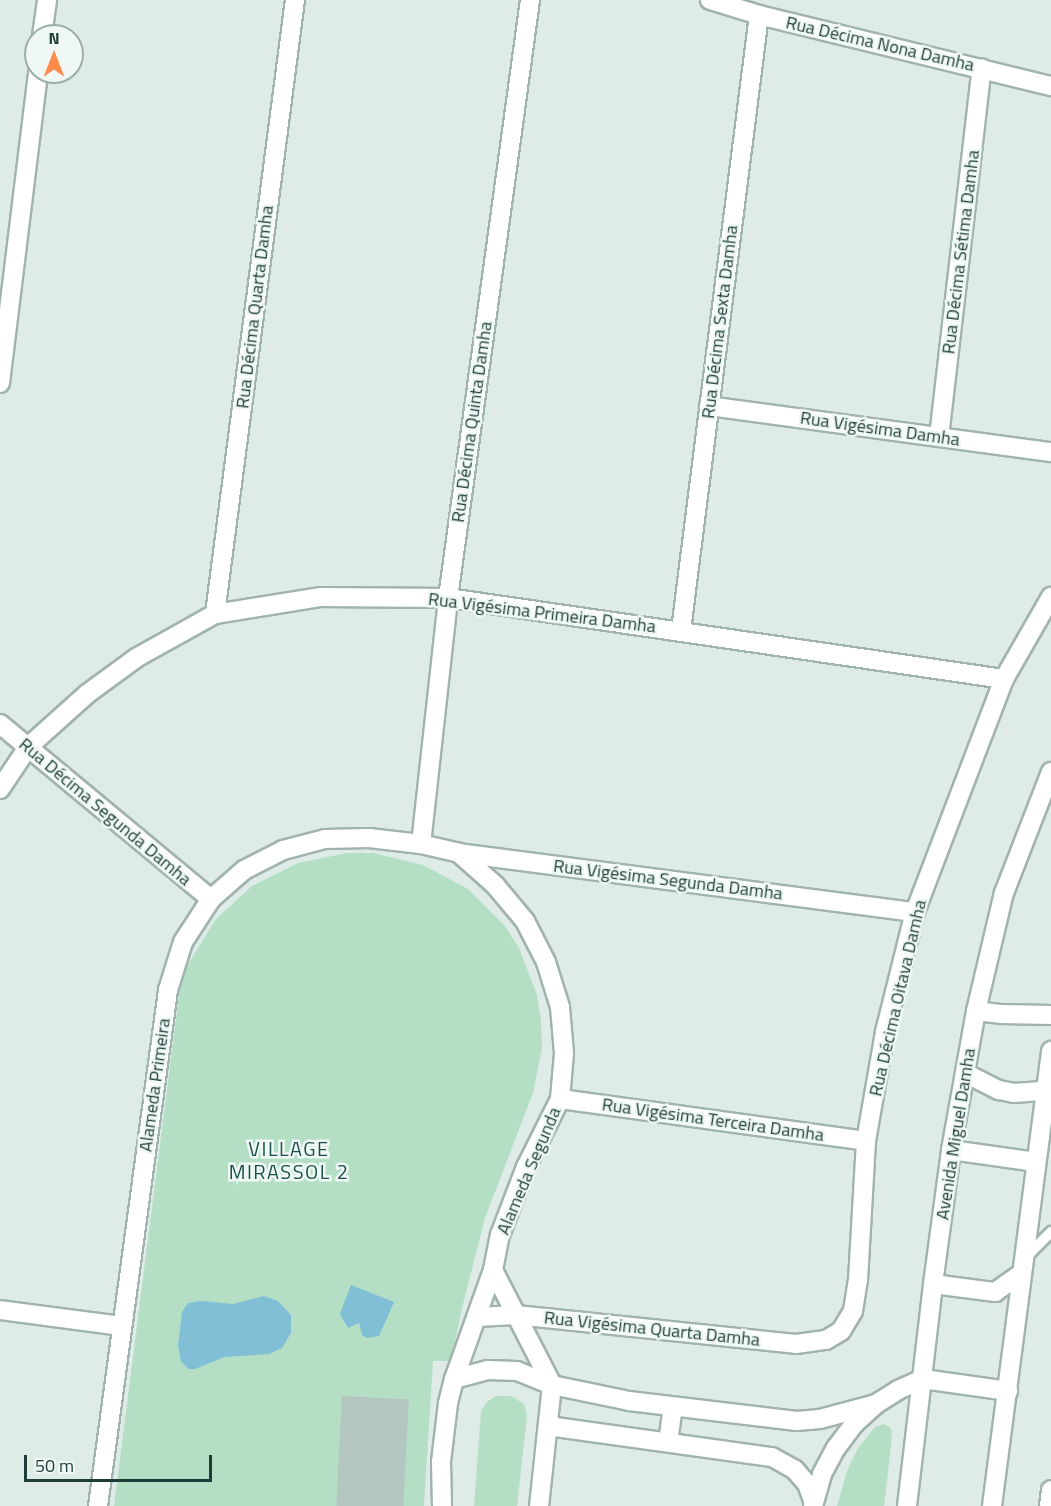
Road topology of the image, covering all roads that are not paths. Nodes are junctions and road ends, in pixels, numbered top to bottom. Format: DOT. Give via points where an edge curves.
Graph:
graph roads {
  1 [pos="47,0"];
  2 [pos="295,0"];
  3 [pos="530,0"];
  4 [pos="710,0"];
  5 [pos="759,15"];
  6 [pos="44,24"];
  7 [pos="982,68"];
  8 [pos="37,84"];
  9 [pos="1051,86"];
  10 [pos="0,383"];
  11 [pos="709,406"];
  12 [pos="939,437"];
  13 [pos="1051,452"];
  14 [pos="1051,597"];
  15 [pos="448,598"];
  16 [pos="215,614"];
  17 [pos="681,630"];
  18 [pos="1004,679"];
  19 [pos="0,724"];
  20 [pos="28,747"];
  21 [pos="1051,772"];
  22 [pos="0,789"];
  23 [pos="421,844"];
  24 [pos="459,853"];
  25 [pos="211,899"];
  26 [pos="915,912"];
  27 [pos="976,1011"];
  28 [pos="1051,1015"];
  29 [pos="1051,1051"];
  30 [pos="965,1073"];
  31 [pos="1048,1090"];
  32 [pos="560,1099"];
  33 [pos="866,1141"];
  34 [pos="951,1150"];
  35 [pos="1044,1162"];
  36 [pos="1051,1232"];
  37 [pos="1022,1268"];
  38 [pos="493,1270"];
  39 [pos="933,1284"];
  40 [pos="0,1310"];
  41 [pos="516,1315"];
  42 [pos="477,1317"];
  43 [pos="122,1326"];
  44 [pos="826,1340"];
  45 [pos="454,1379"];
  46 [pos="923,1379"];
  47 [pos="552,1385"];
  48 [pos="1008,1392"];
  49 [pos="876,1404"];
  50 [pos="673,1407"];
  51 [pos="548,1426"];
  52 [pos="668,1442"];
  53 [pos="1051,1490"];
  54 [pos="814,1505"];
  55 [pos="98,1506"];
  56 [pos="442,1506"];
  57 [pos="538,1506"];
  58 [pos="907,1506"];
  59 [pos="992,1506"];
  60 [pos="1049,1506"];
  1 -- 6 [label="street"];
  2 -- 16 [label="street, Rua Décima Quarta Damha"];
  3 -- 15 [label="street, Rua Décima Quinta Damha"];
  4 -- 5 [label="street, Rua Décima Nona Damha"];
  5 -- 7 [label="street, Rua Décima Nona Damha"];
  5 -- 11 [label="street, Rua Décima Sexta Damha"];
  7 -- 9 [label="street, Rua Décima Nona Damha"];
  7 -- 12 [label="street, Rua Décima Sétima Damha"];
  8 -- 10 [label="street"];
  11 -- 12 [label="street, Rua Vigésima Damha"];
  11 -- 17 [label="street, Rua Décima Sexta Damha"];
  12 -- 13 [label="street, Rua Vigésima Damha"];
  14 -- 18 [label="street, Rua Décima Oitava Damha"];
  15 -- 16 [label="street, Rua Vigésima Primeira Damha" via="320,597"];
  15 -- 17 [label="street, Rua Vigésima Primeira Damha"];
  15 -- 23 [label="street, Rua Décima Quinta Damha"];
  16 -- 20 [label="street, Rua Vigésima Primeira Damha" via="136,658 87,694"];
  17 -- 18 [label="street, Rua Vigésima Primeira Damha"];
  18 -- 26 [label="street, Rua Décima Oitava Damha"];
  19 -- 20 [label="street, Rua Décima Segunda Damha"];
  20 -- 22 [label="street, Rua Vigésima Primeira Damha"];
  20 -- 25 [label="street, Rua Décima Segunda Damha"];
  21 -- 27 [label="street, Avenida Miguel Damha" via="1005,893"];
  23 -- 24 [label="street, Rua Vigésima Segunda Damha"];
  23 -- 25 [label="street, Alameda Primeira" via="369,838 325,839 283,850 244,870"];
  24 -- 26 [label="street, Rua Vigésima Segunda Damha"];
  24 -- 32 [label="street, Alameda Segunda" via="495,885 525,921 546,962 560,1007 564,1053"];
  25 -- 43 [label="street, Alameda Primeira" via="183,942 168,990"];
  26 -- 33 [label="street, Rua Décima Oitava Damha" via="885,1032"];
  27 -- 28 [label="street"];
  27 -- 30 [label="street, Avenida Miguel Damha"];
  29 -- 31 [label="street"];
  30 -- 31 [label="street" via="999,1090"];
  30 -- 34 [label="street, Avenida Miguel Damha"];
  31 -- 35 [label="street"];
  32 -- 33 [label="street, Rua Vigésima Terceira Damha"];
  32 -- 38 [label="street, Alameda Segunda" via="526,1167 500,1235"];
  33 -- 44 [label="street, Rua Décima Oitava Damha" via="854,1311 841,1330"];
  34 -- 35 [label="street"];
  34 -- 39 [label="street, Avenida Miguel Damha"];
  35 -- 37 [label="street"];
  36 -- 37 [label="lane"];
  37 -- 39 [label="street" via="995,1292"];
  37 -- 48 [label="street"];
  38 -- 41 [label="street"];
  38 -- 42 [label="street, Alameda Segunda"];
  39 -- 46 [label="street, Avenida Miguel Damha"];
  40 -- 43 [label="street"];
  41 -- 42 [label="street, Rua Vigésima Quarta Damha"];
  41 -- 44 [label="street, Rua Vigésima Quarta Damha" via="796,1344"];
  41 -- 47 [label="street"];
  42 -- 45 [label="street, Alameda Segunda"];
  43 -- 55 [label="street, Alameda Primeira"];
  45 -- 47 [label="street" via="488,1370 517,1371"];
  45 -- 56 [label="street, Alameda Segunda" via="441,1462"];
  46 -- 48 [label="street"];
  46 -- 49 [label="street"];
  46 -- 58 [label="street, Avenida Miguel Damha"];
  47 -- 50 [label="street"];
  47 -- 51 [label="street"];
  48 -- 59 [label="street"];
  49 -- 50 [label="street" via="820,1419 796,1421"];
  49 -- 54 [label="street" via="836,1448 822,1474"];
  50 -- 52 [label="street"];
  51 -- 52 [label="street"];
  51 -- 57 [label="street"];
  52 -- 54 [label="street" via="772,1457 795,1470 807,1484"];
  53 -- 60 [label="street"];
}
